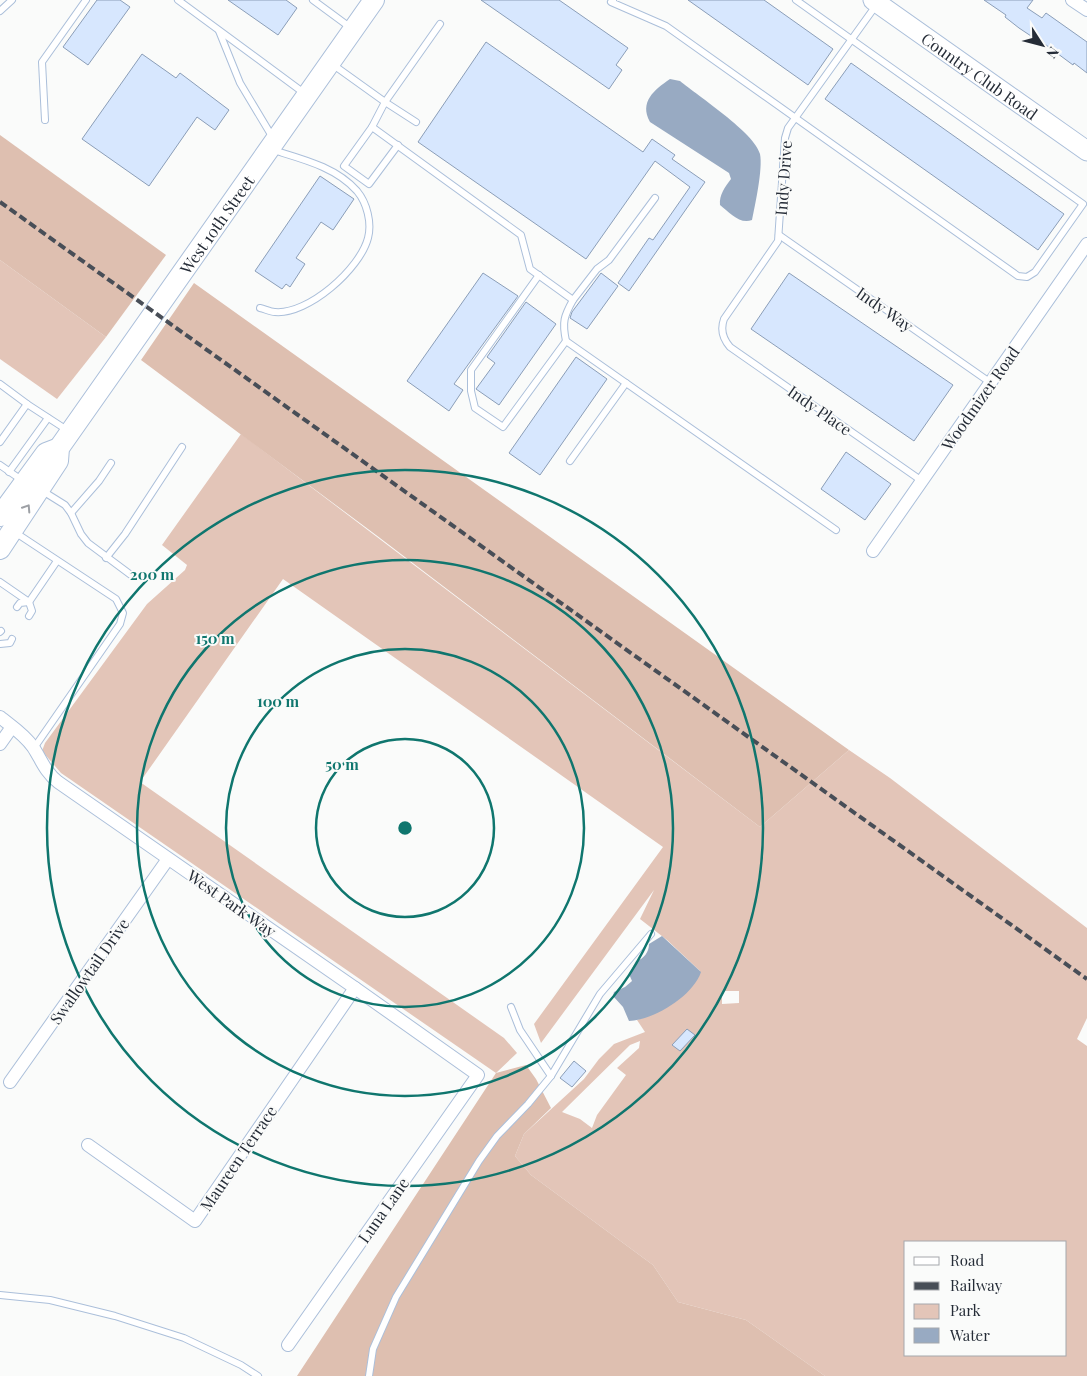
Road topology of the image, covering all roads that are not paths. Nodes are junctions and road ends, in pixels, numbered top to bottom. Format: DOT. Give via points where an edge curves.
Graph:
graph roads {
  1 [pos="12,0"];
  2 [pos="86,0"];
  3 [pos="178,0"];
  4 [pos="313,0"];
  5 [pos="374,0"];
  6 [pos="796,0"];
  7 [pos="1072,0"];
  8 [pos="611,1"];
  9 [pos="881,3"];
  10 [pos="1087,10"];
  11 [pos="0,11"];
  12 [pos="440,24"];
  13 [pos="354,30"];
  14 [pos="218,31"];
  15 [pos="852,40"];
  16 [pos="331,63"];
  17 [pos="307,95"];
  18 [pos="385,102"];
  19 [pos="795,118"];
  20 [pos="46,120"];
  21 [pos="416,122"];
  22 [pos="372,126"];
  23 [pos="398,144"];
  24 [pos="272,145"];
  25 [pos="1087,151"];
  26 [pos="655,198"];
  27 [pos="1085,201"];
  28 [pos="779,235"];
  29 [pos="1087,244"];
  30 [pos="539,275"];
  31 [pos="573,300"];
  32 [pos="260,308"];
  33 [pos="722,335"];
  34 [pos="566,341"];
  35 [pos="626,383"];
  36 [pos="991,383"];
  37 [pos="0,384"];
  38 [pos="27,404"];
  39 [pos="48,418"];
  40 [pos="65,440"];
  41 [pos="2,444"];
  42 [pos="182,447"];
  43 [pos="570,461"];
  44 [pos="111,463"];
  45 [pos="0,465"];
  46 [pos="25,481"];
  47 [pos="922,481"];
  48 [pos="71,513"];
  49 [pos="6,523"];
  50 [pos="836,530"];
  51 [pos="0,549"];
  52 [pos="873,551"];
  53 [pos="106,558"];
  54 [pos="57,560"];
  55 [pos="130,575"];
  56 [pos="2,584"];
  57 [pos="0,592"];
  58 [pos="29,602"];
  59 [pos="17,608"];
  60 [pos="29,616"];
  61 [pos="12,639"];
  62 [pos="0,644"];
  63 [pos="0,717"];
  64 [pos="12,727"];
  65 [pos="0,744"];
  66 [pos="34,748"];
  67 [pos="168,859"];
  68 [pos="651,934"];
  69 [pos="355,988"];
  70 [pos="511,1007"];
  71 [pos="478,1075"];
  72 [pos="551,1076"];
  73 [pos="10,1082"];
  74 [pos="88,1146"];
  75 [pos="0,1295"];
  76 [pos="288,1345"];
  77 [pos="258,1376"];
  78 [pos="369,1376"];
  1 -- 11 [label="lane"];
  2 -- 20 [label="lane" via="42,62"];
  3 -- 14 [label="lane"];
  4 -- 13 [label="lane"];
  5 -- 13 [label="main road, West 10th Street"];
  6 -- 15 [label="lane"];
  7 -- 10 [label="street"];
  8 -- 19 [label="lane" via="666,26"];
  9 -- 15 [label="lane, Indy Drive"];
  9 -- 25 [label="main road, Country Club Road"];
  12 -- 18 [label="lane"];
  13 -- 16 [label="main road, West 10th Street"];
  14 -- 17 [label="lane"];
  14 -- 24 [label="lane"];
  15 -- 19 [label="lane, Indy Drive"];
  15 -- 27 [label="lane"];
  16 -- 17 [label="main road, West 10th Street"];
  16 -- 18 [label="lane"];
  17 -- 24 [label="main road, West 10th Street"];
  18 -- 21 [label="lane"];
  18 -- 22 [label="lane"];
  19 -- 27 [label="lane" via="1018,276 1027,277 1036,272"];
  19 -- 28 [label="lane, Indy Drive" via="785,138"];
  22 -- 23 [label="lane"];
  22 -- 23 [label="lane" via="344,166 369,184"];
  23 -- 30 [label="lane" via="521,235 530,269"];
  24 -- 32 [label="lane" via="328,169 357,192 366,207 368,238 362,253 344,276 318,298 299,308 275,312"];
  24 -- 40 [label="main road, West 10th Street"];
  26 -- 31 [label="lane" via="609,260 597,269"];
  28 -- 33 [label="lane, Indy Drive" via="777,245 724,319"];
  28 -- 36 [label="lane, Indy Way"];
  29 -- 36 [label="street, Woodmizer Road"];
  30 -- 31 [label="lane"];
  30 -- 34 [label="lane" via="471,370 475,408 503,427"];
  31 -- 34 [label="lane" via="564,316"];
  33 -- 47 [label="lane, Indy Place" via="730,347"];
  34 -- 35 [label="lane"];
  35 -- 43 [label="lane"];
  35 -- 50 [label="lane"];
  36 -- 47 [label="street, Woodmizer Road"];
  37 -- 38 [label="lane"];
  38 -- 39 [label="lane"];
  38 -- 41 [label="lane"];
  39 -- 40 [label="lane"];
  39 -- 46 [label="lane" via="17,456"];
  40 -- 46 [label="main road, West 10th Street" via="46,453"];
  42 -- 53 [label="lane"];
  44 -- 48 [label="lane"];
  45 -- 46 [label="lane"];
  46 -- 48 [label="lane" via="58,500"];
  46 -- 49 [label="main road, West 10th Street"];
  47 -- 52 [label="street, Woodmizer Road"];
  48 -- 53 [label="lane" via="81,534"];
  49 -- 51 [label="main road, West 10th Street"];
  49 -- 54 [label="lane"];
  53 -- 55 [label="lane"];
  54 -- 58 [label="lane"];
  54 -- 66 [label="lane" via="116,599 123,613 120,624"];
  56 -- 57 [label="lane"];
  56 -- 58 [label="lane"];
  58 -- 59 [label="lane" via="20,603"];
  58 -- 60 [label="lane" via="32,611"];
  61 -- 62 [label="lane" via="10,643"];
  63 -- 64 [label="street, West Park Way"];
  64 -- 65 [label="street"];
  64 -- 66 [label="street, West Park Way"];
  66 -- 67 [label="street, West Park Way" via="55,780"];
  67 -- 69 [label="street, West Park Way"];
  67 -- 73 [label="street, Swallowtail Drive"];
  68 -- 72 [label="lane" via="600,994"];
  69 -- 71 [label="street, West Park Way"];
  69 -- 74 [label="street, Maureen Terrace" via="195,1221"];
  70 -- 72 [label="lane" via="520,1030"];
  71 -- 76 [label="street, Luna Lane"];
  72 -- 78 [label="lane" via="478,1161 396,1298 373,1349"];
  75 -- 77 [label="lane" via="50,1300 115,1316 184,1338"];
}
